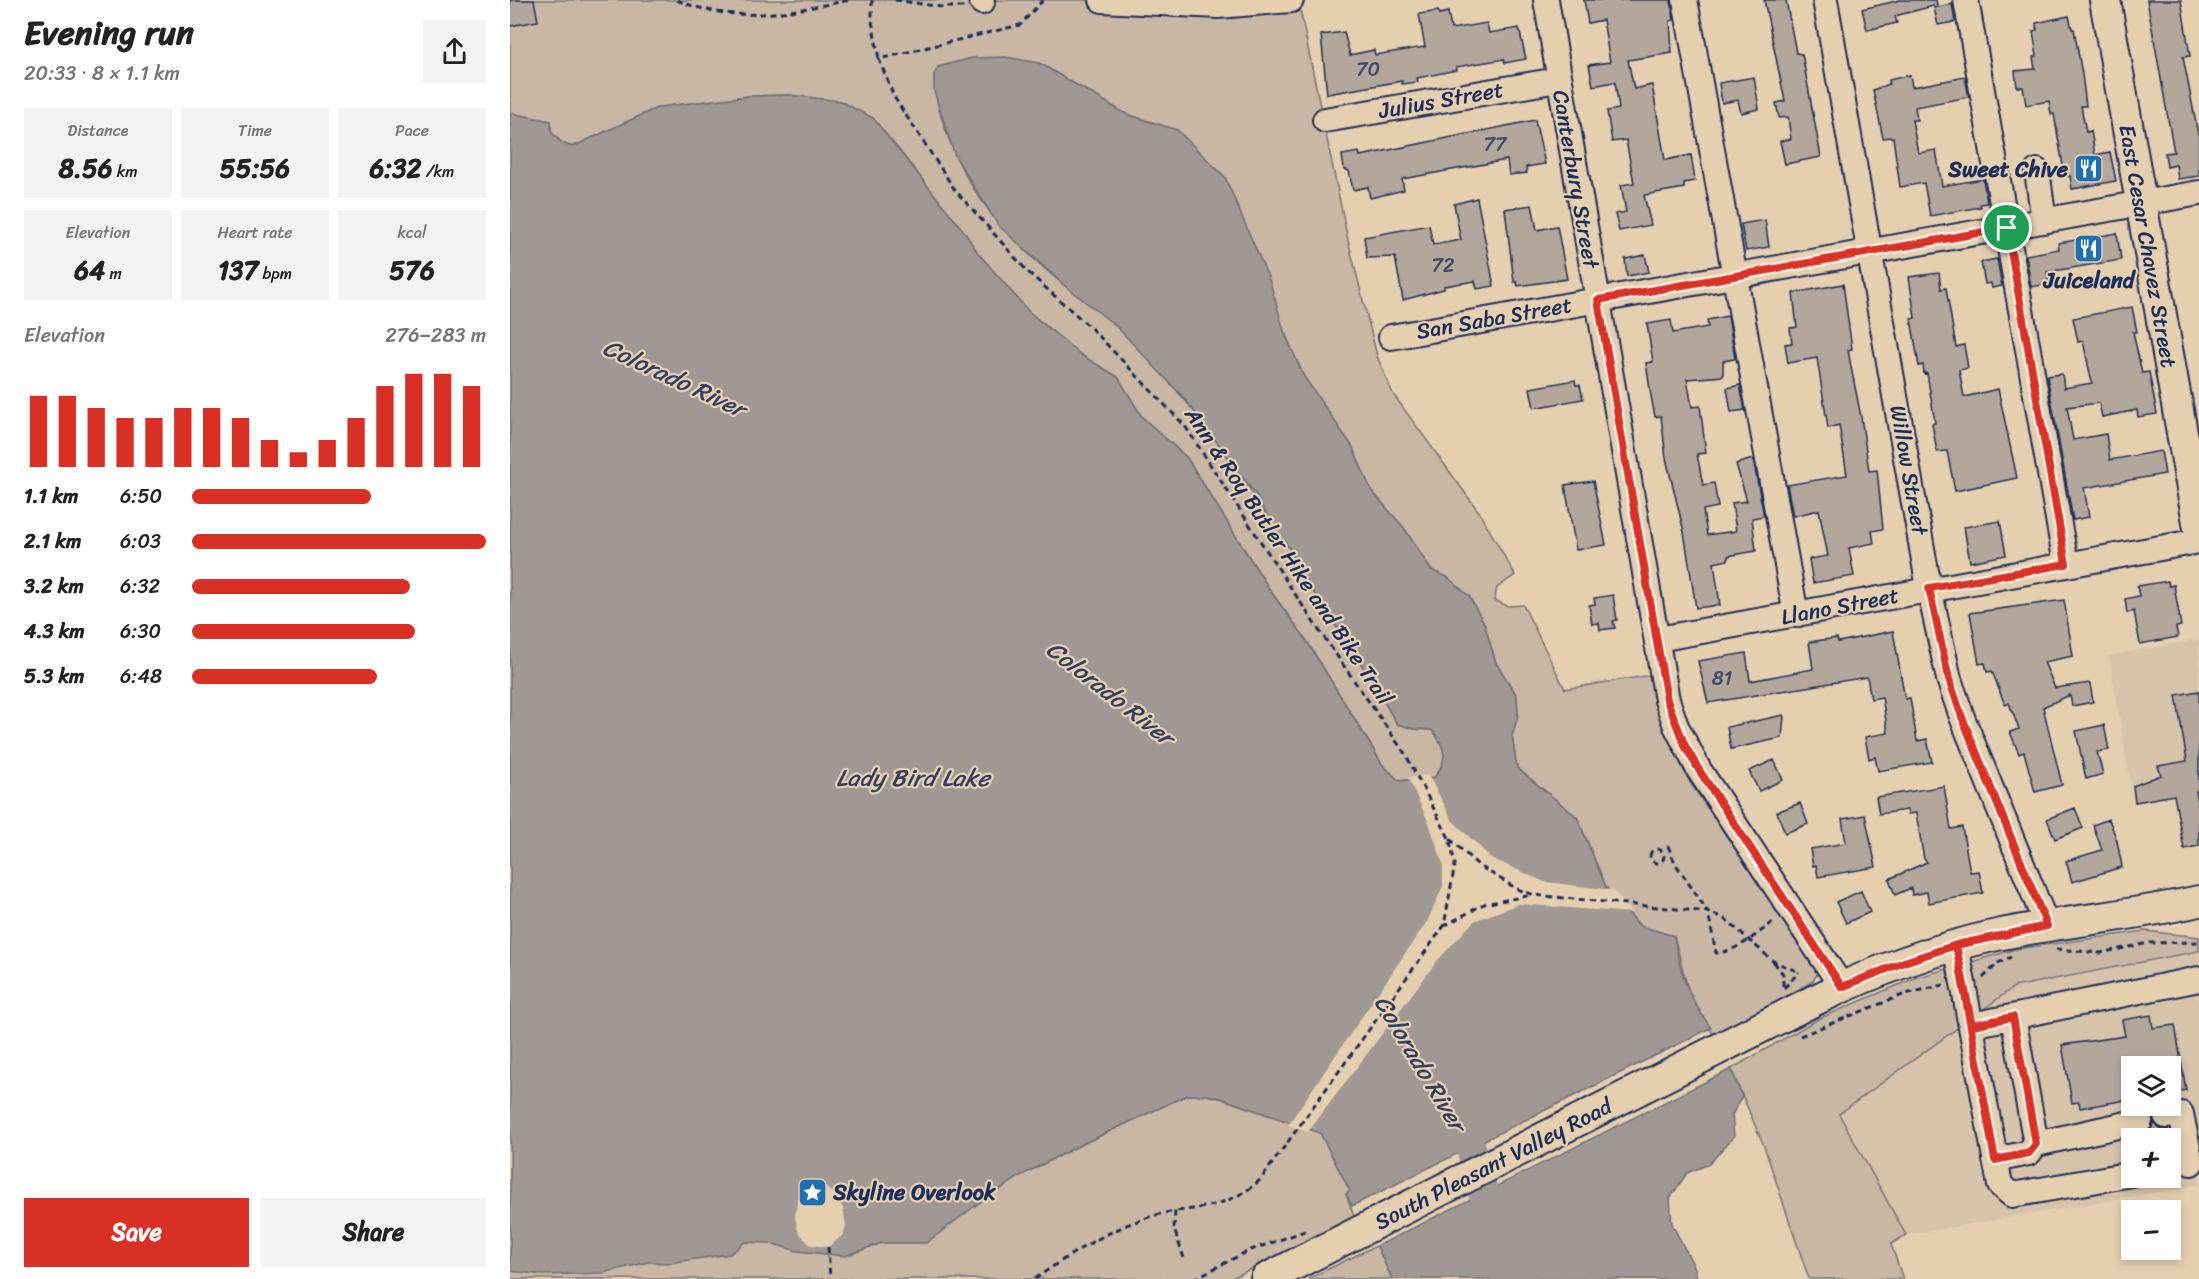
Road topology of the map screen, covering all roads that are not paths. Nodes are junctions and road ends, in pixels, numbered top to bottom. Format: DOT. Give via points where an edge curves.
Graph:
graph roads {
  1 [pos="1102,0"];
  2 [pos="1290,0"];
  3 [pos="1546,0"];
  4 [pos="1685,0"];
  5 [pos="1825,0"];
  6 [pos="1966,0"];
  7 [pos="2105,0"];
  8 [pos="1558,80"];
  9 [pos="1325,120"];
  10 [pos="2037,171"];
  11 [pos="2199,193"];
  12 [pos="2140,203"];
  13 [pos="2044,221"];
  14 [pos="2007,228"];
  15 [pos="1870,250"];
  16 [pos="1735,276"];
  17 [pos="1598,300"];
  18 [pos="1391,337"];
  19 [pos="2199,528"];
  20 [pos="2199,541"];
  21 [pos="2066,564"];
  22 [pos="1929,588"];
  23 [pos="1796,615"];
  24 [pos="1658,639"];
  25 [pos="2199,902"];
  26 [pos="2152,912"];
  27 [pos="2199,922"];
  28 [pos="2047,926"];
  29 [pos="1956,945"];
  30 [pos="2199,979"];
  31 [pos="1842,987"];
  32 [pos="2013,1017"];
  33 [pos="1972,1025"];
  34 [pos="2181,1114"];
  35 [pos="2140,1121"];
  36 [pos="2036,1144"];
  37 [pos="1995,1160"];
  38 [pos="2187,1164"];
  39 [pos="2121,1176"];
  40 [pos="1266,1279"];
  1 -- 2 [label="street" via="1218,6"];
  3 -- 8 [label="street, Canterbury Street"];
  4 -- 16 [label="street"];
  5 -- 15 [label="street, Willow Street"];
  6 -- 14 [label="street"];
  7 -- 12 [label="main road, East Cesar Chavez Street"];
  8 -- 9 [label="street, Julius Street"];
  8 -- 17 [label="street, Canterbury Street"];
  10 -- 13 [label="street"];
  11 -- 12 [label="street, San Saba Street"];
  12 -- 13 [label="street, San Saba Street"];
  12 -- 19 [label="main road, East Cesar Chavez Street"];
  13 -- 14 [label="street, San Saba Street"];
  14 -- 15 [label="street, San Saba Street"];
  14 -- 21 [label="street"];
  15 -- 16 [label="street, San Saba Street"];
  15 -- 22 [label="street, Willow Street"];
  16 -- 17 [label="street, San Saba Street"];
  16 -- 23 [label="street"];
  17 -- 18 [label="street, San Saba Street"];
  17 -- 24 [label="street, Canterbury Street"];
  20 -- 21 [label="street, Llano Street"];
  21 -- 22 [label="street, Llano Street"];
  22 -- 23 [label="street, Llano Street"];
  22 -- 28 [label="street, Willow Street" via="1949,679 1962,717"];
  23 -- 24 [label="street, Llano Street"];
  24 -- 31 [label="street, Canterbury Street" via="1667,700 1685,746"];
  25 -- 26 [label="main road, South Pleasant Valley Road"];
  26 -- 27 [label="main road"];
  26 -- 28 [label="main road, South Pleasant Valley Road"];
  28 -- 29 [label="main road, South Pleasant Valley Road"];
  29 -- 31 [label="main road, South Pleasant Valley Road"];
  29 -- 33 [label="street"];
  30 -- 32 [label="street"];
  31 -- 40 [label="main road, South Pleasant Valley Road"];
  32 -- 33 [label="street"];
  32 -- 36 [label="street"];
  33 -- 37 [label="street"];
  34 -- 38 [label="street"];
  35 -- 36 [label="street"];
  36 -- 37 [label="street" via="2029,1153"];
  37 -- 39 [label="street" via="2000,1185 2012,1195"];
}
